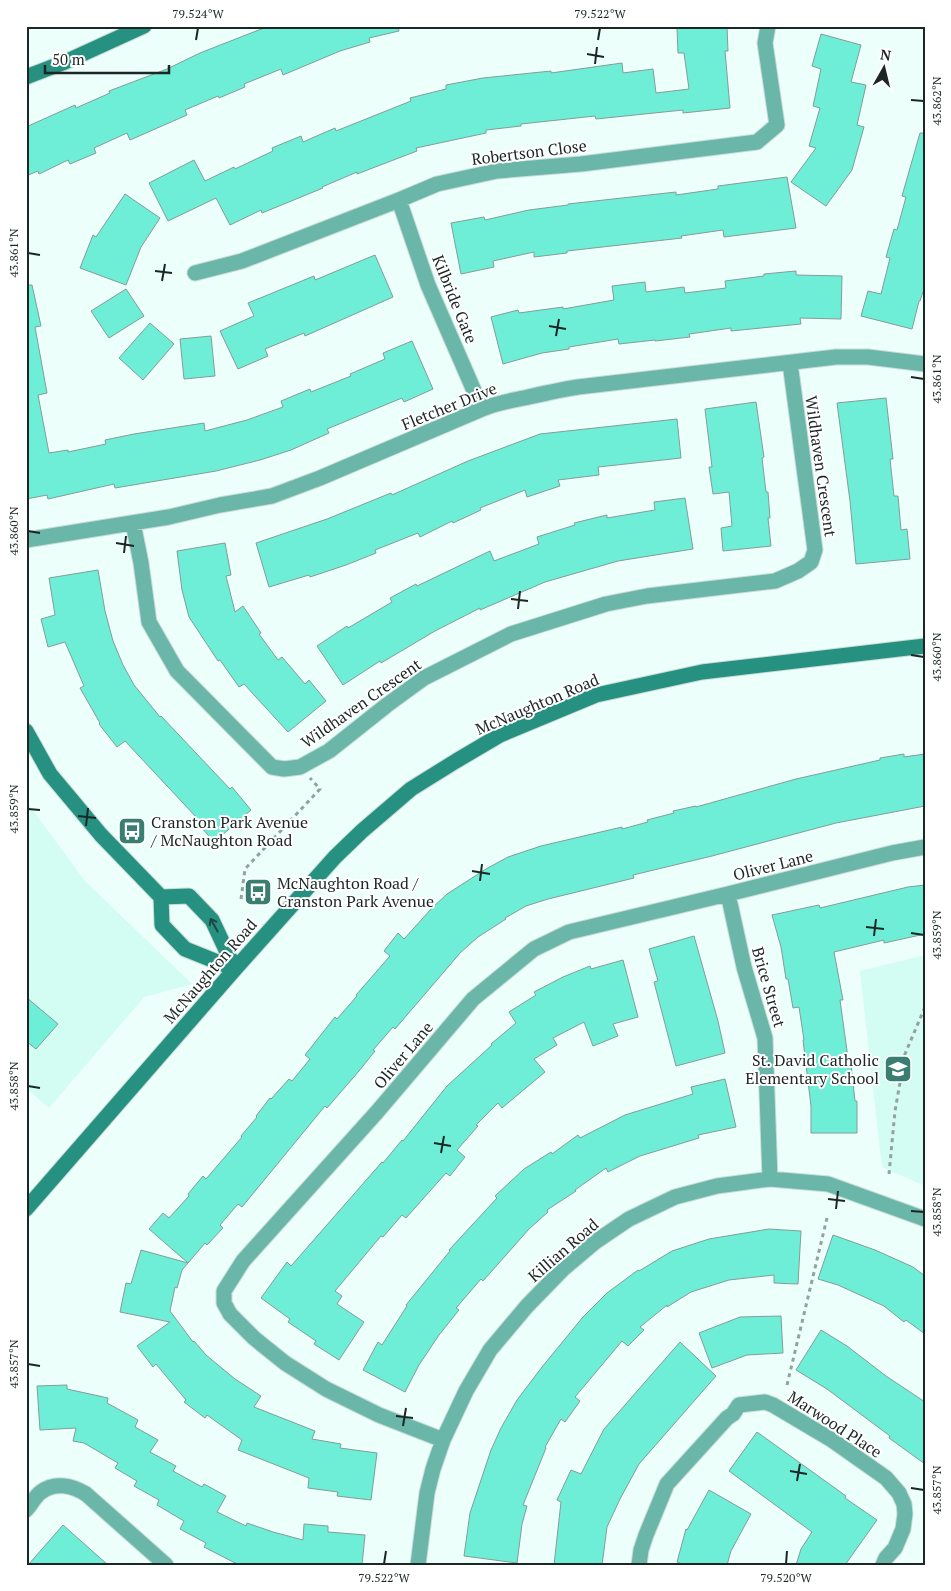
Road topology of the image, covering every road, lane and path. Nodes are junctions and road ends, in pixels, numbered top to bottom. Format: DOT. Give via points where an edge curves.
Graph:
graph roads {
  1 [pos="144,26"];
  2 [pos="768,26"];
  3 [pos="26,77"];
  4 [pos="399,200"];
  5 [pos="195,273"];
  6 [pos="790,362"];
  7 [pos="925,364"];
  8 [pos="482,409"];
  9 [pos="133,523"];
  10 [pos="26,540"];
  11 [pos="925,646"];
  12 [pos="26,731"];
  13 [pos="300,767"];
  14 [pos="925,847"];
  15 [pos="728,894"];
  16 [pos="161,897"];
  17 [pos="240,899"];
  18 [pos="235,969"];
  19 [pos="925,1007"];
  20 [pos="890,1174"];
  21 [pos="770,1179"];
  22 [pos="26,1209"];
  23 [pos="827,1218"];
  24 [pos="925,1219"];
  25 [pos="787,1385"];
  26 [pos="443,1440"];
  27 [pos="26,1510"];
  28 [pos="166,1565"];
  29 [pos="418,1565"];
  30 [pos="639,1565"];
  31 [pos="883,1565"];
  1 -- 3 [label="street"];
  2 -- 4 [label="street, Robertson Close" via="765,43 777,125 757,142 580,164 497,170 437,184"];
  4 -- 5 [label="street, Robertson Close" via="242,260"];
  4 -- 8 [label="street, Kilbride Gate" via="428,285"];
  6 -- 7 [label="street, Fletcher Drive" via="868,357"];
  6 -- 8 [label="street, Fletcher Drive" via="578,387 500,402"];
  6 -- 13 [label="street, Wildhaven Crescent" via="815,550 811,562 798,572 775,581 622,601 511,634 424,678 330,751"];
  8 -- 9 [label="street, Fletcher Drive" via="272,496"];
  9 -- 10 [label="street, Fletcher Drive"];
  9 -- 13 [label="street, Wildhaven Crescent" via="149,622 177,671 272,766"];
  11 -- 18 [label="street, McNaughton Road" via="702,672 596,695 500,735 411,789 362,831"];
  12 -- 16 [label="street" via="50,774 101,835"];
  13 -- 17 [label="path" via="320,790 244,869"];
  14 -- 15 [label="street, Oliver Lane"];
  15 -- 21 [label="street, Brice Street" via="744,967 765,1038"];
  15 -- 26 [label="street, Oliver Lane" via="569,932 534,949 473,999 244,1261 224,1290 224,1303 230,1314 285,1363 326,1389 379,1415"];
  16 -- 18 [label="street" via="162,925 185,948"];
  18 -- 16 [label="street, one-way" via="212,920 189,896"];
  18 -- 22 [label="street, McNaughton Road"];
  19 -- 20 [label="path" via="905,1054 895,1111"];
  21 -- 24 [label="street, Killian Road" via="828,1184"];
  21 -- 26 [label="street, Killian Road" via="717,1186 675,1197 628,1219 595,1242 563,1269 490,1350"];
  23 -- 25 [label="path"];
  26 -- 29 [label="street, Killian Road" via="427,1493"];
  27 -- 28 [label="street" via="41,1492 62,1486 75,1487"];
  30 -- 31 [label="street, Marwood Place" via="646,1535 667,1484 740,1405 765,1402 816,1430 870,1466 898,1493 904,1504 903,1529"];
}
